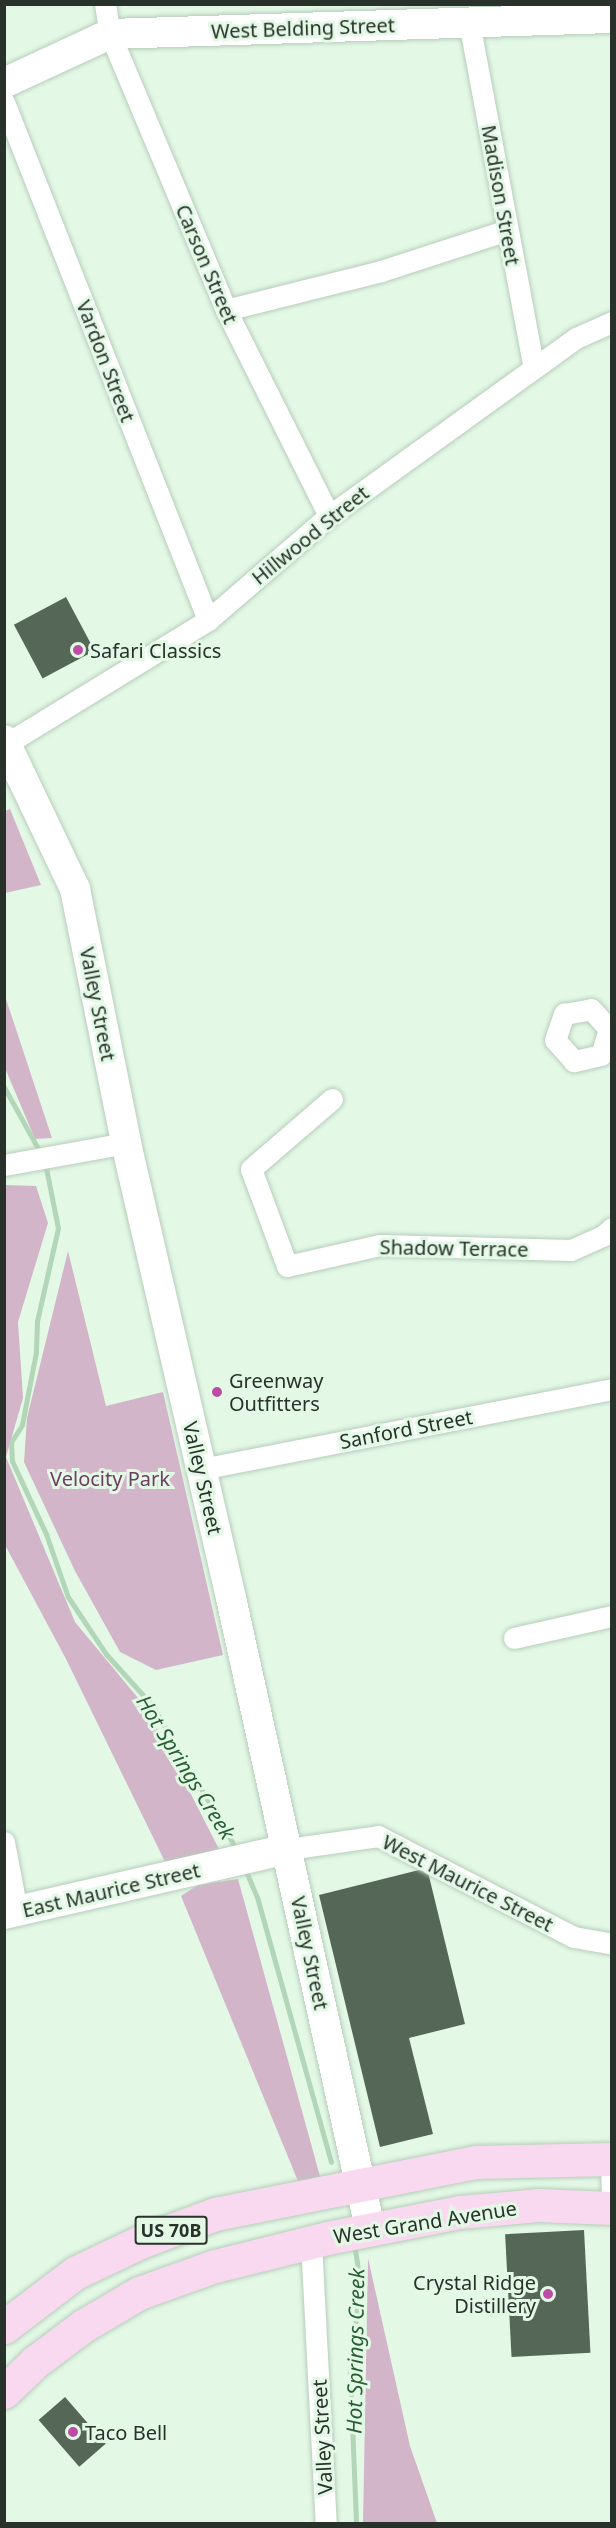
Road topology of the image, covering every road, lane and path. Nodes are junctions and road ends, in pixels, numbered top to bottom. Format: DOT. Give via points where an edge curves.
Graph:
graph roads {
  1 [pos="105,4"];
  2 [pos="612,18"];
  3 [pos="469,22"];
  4 [pos="110,34"];
  5 [pos="4,83"];
  6 [pos="4,102"];
  7 [pos="507,230"];
  8 [pos="226,310"];
  9 [pos="612,322"];
  10 [pos="534,368"];
  11 [pos="329,516"];
  12 [pos="207,620"];
  13 [pos="5,742"];
  14 [pos="332,1099"];
  15 [pos="126,1143"];
  16 [pos="4,1165"];
  17 [pos="612,1228"];
  18 [pos="612,1389"];
  19 [pos="201,1468"];
  20 [pos="612,1616"];
  21 [pos="514,1638"];
  22 [pos="4,1842"];
  23 [pos="275,1852"];
  24 [pos="10,1913"];
  25 [pos="612,1944"];
  26 [pos="611,2159"];
  27 [pos="360,2182"];
  28 [pos="612,2200"];
  29 [pos="612,2208"];
  30 [pos="370,2228"];
  31 [pos="311,2242"];
  32 [pos="4,2327"];
  33 [pos="4,2392"];
  34 [pos="326,2523"];
  1 -- 4 [label="street, Carson Street"];
  2 -- 3 [label="street, West Belding Street"];
  3 -- 4 [label="street, West Belding Street"];
  3 -- 7 [label="street, Madison Street"];
  4 -- 5 [label="street, West Belding Street"];
  4 -- 8 [label="street, Carson Street"];
  6 -- 12 [label="street, Vardon Street"];
  7 -- 8 [label="street" via="381,271"];
  7 -- 10 [label="street, Madison Street"];
  8 -- 11 [label="street, Carson Street"];
  9 -- 10 [label="street, Hillwood Street" via="576,338"];
  10 -- 11 [label="street, Hillwood Street"];
  11 -- 12 [label="street, Hillwood Street"];
  12 -- 13 [label="street, Hillwood Street"];
  13 -- 15 [label="street, Valley Street" via="75,889"];
  14 -- 17 [label="street, Shadow Terrace" via="250,1169 287,1266 380,1245 571,1250"];
  15 -- 16 [label="street"];
  15 -- 19 [label="street, Valley Street"];
  18 -- 19 [label="street, Sanford Street"];
  19 -- 23 [label="street, Valley Street"];
  20 -- 21 [label="street"];
  22 -- 24 [label="street"];
  23 -- 24 [label="street, East Maurice Street"];
  23 -- 25 [label="street, West Maurice Street" via="378,1836 574,1937"];
  23 -- 27 [label="street, Valley Street"];
  26 -- 27 [label="main road, US 70B" via="475,2162"];
  26 -- 28 [label="street"];
  27 -- 30 [label="street, Valley Street"];
  27 -- 32 [label="main road, US 70B" via="215,2214 140,2242 75,2273"];
  29 -- 30 [label="main road, West Grand Avenue / US 70B" via="493,2208"];
  30 -- 31 [label="main road, West Grand Avenue / US 70B"];
  31 -- 33 [label="main road, US 70B" via="214,2266 139,2293 83,2326 35,2362"];
  31 -- 34 [label="street, Valley Street"];
}
